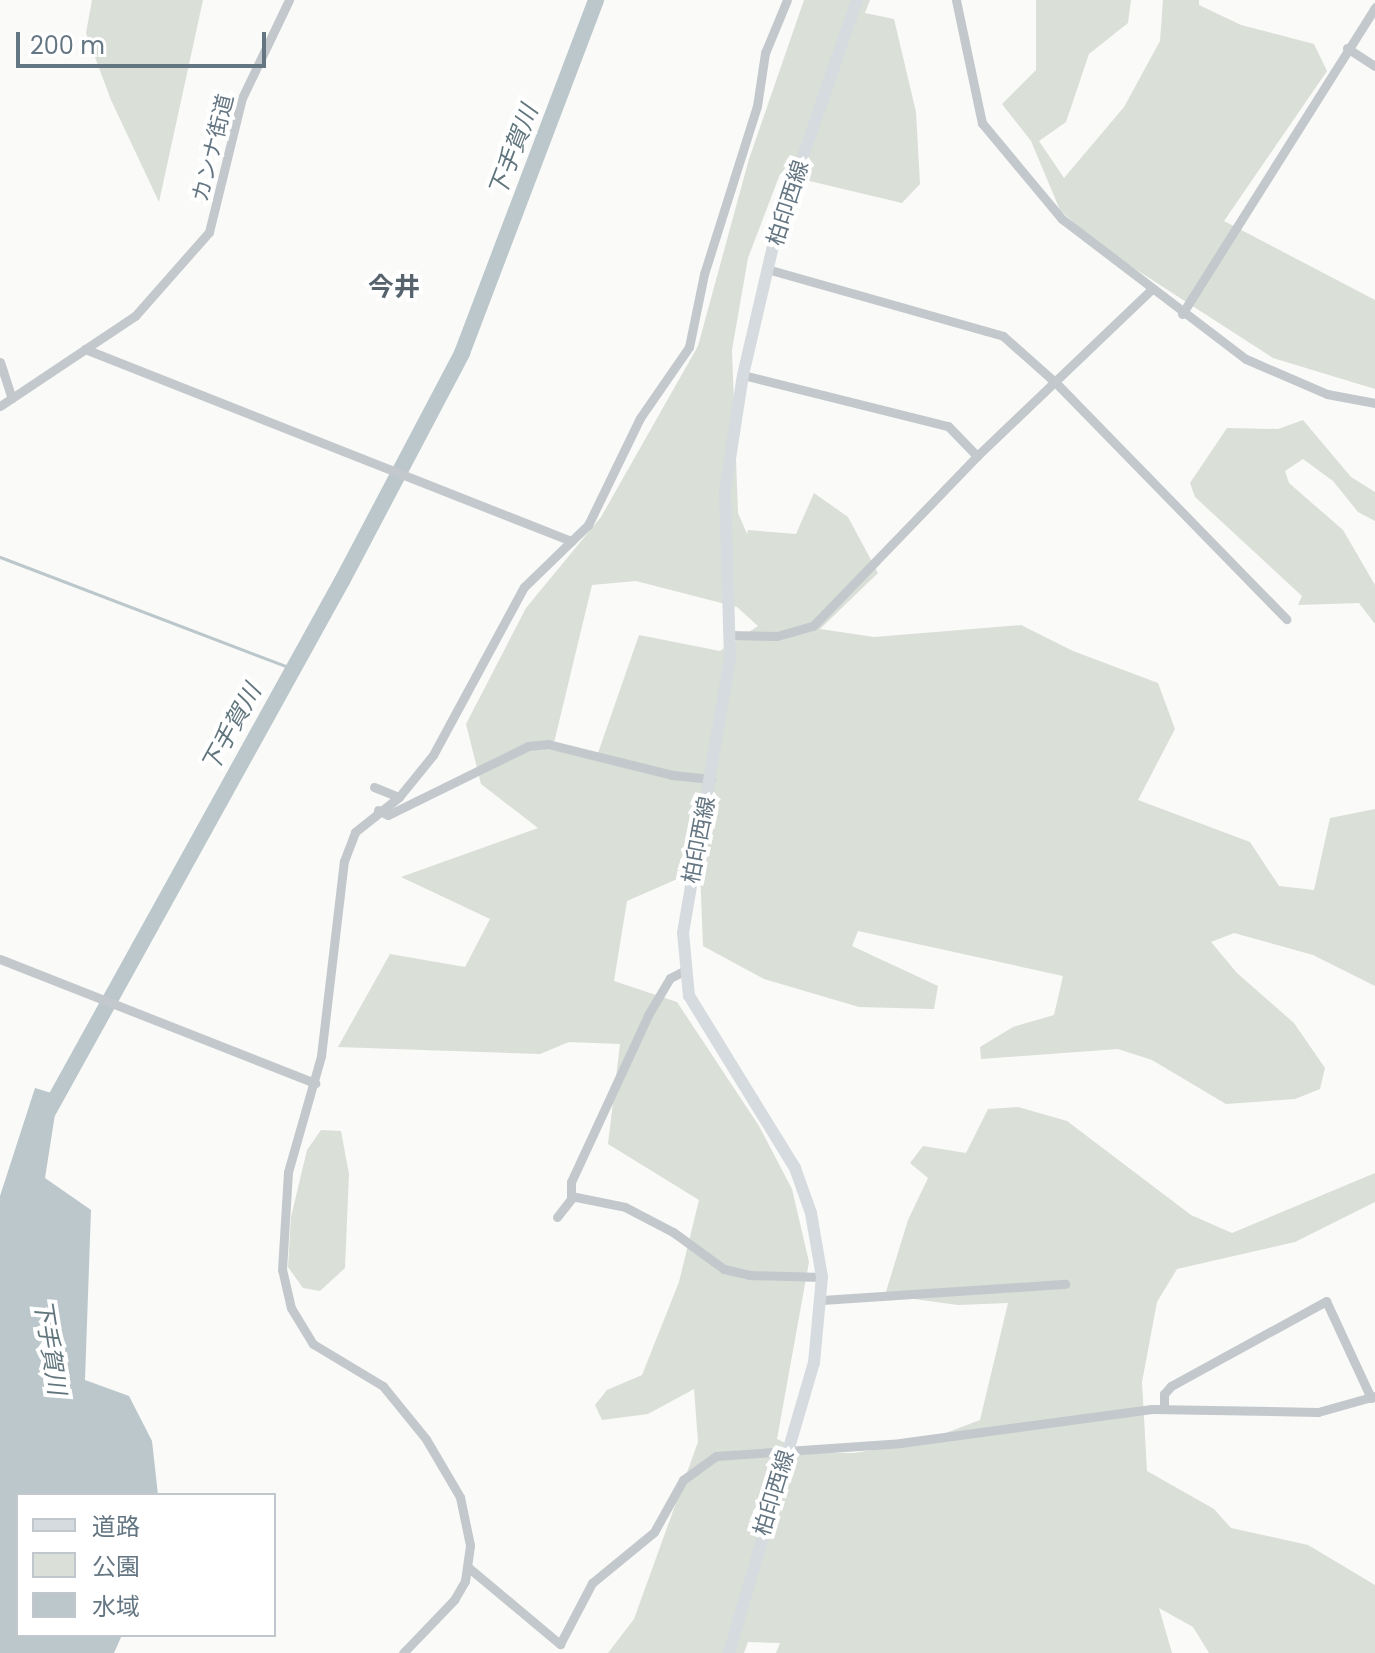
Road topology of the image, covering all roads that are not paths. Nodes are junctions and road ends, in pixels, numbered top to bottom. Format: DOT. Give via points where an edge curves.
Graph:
graph roads {
  1 [pos="289,0"];
  2 [pos="787,0"];
  3 [pos="857,0"];
  4 [pos="956,0"];
  5 [pos="1375,7"];
  6 [pos="1347,48"];
  7 [pos="1375,66"];
  8 [pos="767,269"];
  9 [pos="1151,290"];
  10 [pos="1182,314"];
  11 [pos="85,349"];
  12 [pos="0,362"];
  13 [pos="743,375"];
  14 [pos="1056,383"];
  15 [pos="12,398"];
  16 [pos="1375,403"];
  17 [pos="0,406"];
  18 [pos="977,456"];
  19 [pos="571,541"];
  20 [pos="1286,619"];
  21 [pos="731,635"];
  22 [pos="711,779"];
  23 [pos="374,787"];
  24 [pos="399,797"];
  25 [pos="378,810"];
  26 [pos="0,959"];
  27 [pos="684,971"];
  28 [pos="315,1083"];
  29 [pos="571,1196"];
  30 [pos="557,1217"];
  31 [pos="822,1277"];
  32 [pos="1065,1284"];
  33 [pos="822,1300"];
  34 [pos="1373,1397"];
  35 [pos="1164,1408"];
  36 [pos="787,1451"];
  37 [pos="469,1568"];
  38 [pos="403,1653"];
  39 [pos="729,1653"];
  1 -- 11 [label="street, カンナ街道" via="242,98 209,232 145,307"];
  2 -- 19 [label="street" via="765,53 757,106 704,274 689,347 640,418 588,525"];
  3 -- 8 [label="main road, 柏印西線"];
  4 -- 9 [label="street" via="976,104 994,143 1062,219"];
  5 -- 6 [label="street"];
  6 -- 7 [label="street"];
  6 -- 10 [label="street"];
  8 -- 13 [label="main road, 柏印西線"];
  8 -- 14 [label="street" via="1003,336"];
  9 -- 10 [label="street"];
  9 -- 14 [label="street"];
  10 -- 16 [label="street" via="1276,375 1327,394"];
  11 -- 15 [label="street, カンナ街道"];
  11 -- 19 [label="street"];
  12 -- 15 [label="street"];
  13 -- 18 [label="street" via="948,426"];
  13 -- 21 [label="main road, 柏印西線" via="725,491"];
  14 -- 18 [label="street"];
  14 -- 20 [label="street"];
  15 -- 17 [label="street, カンナ街道"];
  18 -- 21 [label="street" via="813,626 777,636"];
  19 -- 24 [label="street" via="524,587 433,755"];
  21 -- 22 [label="main road, 柏印西線"];
  22 -- 25 [label="street" via="672,775 548,744 528,746 388,815"];
  22 -- 27 [label="main road, 柏印西線" via="687,903"];
  23 -- 24 [label="street"];
  24 -- 25 [label="street"];
  25 -- 28 [label="street" via="355,832 344,861"];
  26 -- 28 [label="street"];
  27 -- 29 [label="street" via="670,978 648,1015 571,1182"];
  27 -- 31 [label="main road, 柏印西線" via="701,1023 795,1168 816,1233"];
  28 -- 37 [label="street" via="288,1172 284,1287 313,1344 383,1386 426,1439 460,1497"];
  29 -- 30 [label="street"];
  29 -- 31 [label="street" via="625,1207 673,1232 724,1269"];
  31 -- 33 [label="main road, 柏印西線"];
  32 -- 33 [label="street"];
  33 -- 36 [label="main road, 柏印西線" via="814,1363"];
  34 -- 35 [label="street" via="1318,1412"];
  34 -- 35 [label="street" via="1326,1301 1171,1386 1164,1394"];
  35 -- 36 [label="street" via="900,1443"];
  36 -- 37 [label="street" via="716,1456 692,1470 654,1532 592,1583 560,1644"];
  36 -- 39 [label="main road, 柏印西線"];
  37 -- 38 [label="street" via="454,1600"];
}
